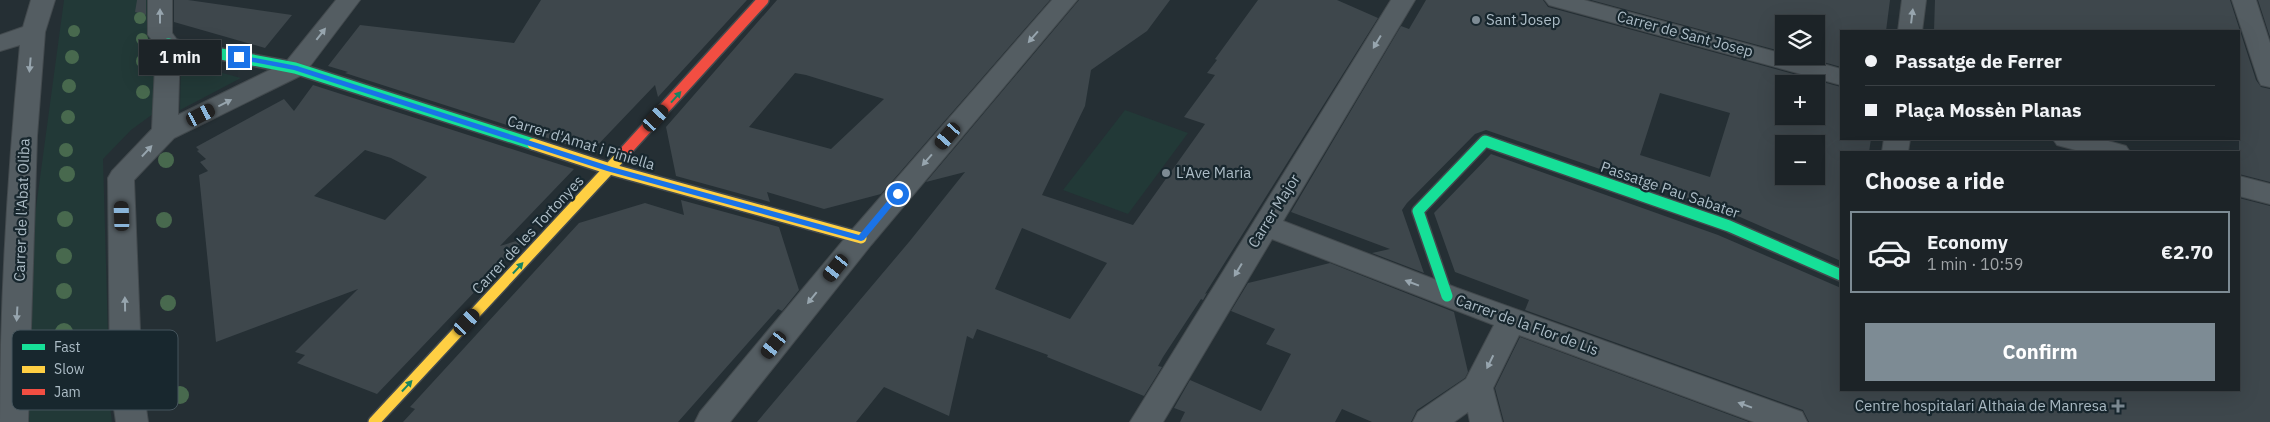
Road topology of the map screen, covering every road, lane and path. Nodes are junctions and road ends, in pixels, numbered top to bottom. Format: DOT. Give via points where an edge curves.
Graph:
graph roads {
  1 [pos="43,0"];
  2 [pos="160,0"];
  3 [pos="348,0"];
  4 [pos="763,0"];
  5 [pos="1065,0"];
  6 [pos="1403,0"];
  7 [pos="1557,0"];
  8 [pos="1914,0"];
  9 [pos="2244,0"];
  10 [pos="1592,4"];
  11 [pos="1910,30"];
  12 [pos="33,32"];
  13 [pos="0,43"];
  14 [pos="168,44"];
  15 [pos="295,68"];
  16 [pos="1840,77"];
  17 [pos="2270,79"];
  18 [pos="165,132"];
  19 [pos="2070,140"];
  20 [pos="2113,151"];
  21 [pos="610,170"];
  22 [pos="2240,186"];
  23 [pos="2270,194"];
  24 [pos="1265,225"];
  25 [pos="861,238"];
  26 [pos="1840,275"];
  27 [pos="1446,296"];
  28 [pos="1512,319"];
  29 [pos="16,330"];
  30 [pos="125,330"];
  31 [pos="1477,388"];
  32 [pos="374,422"];
  33 [pos="710,422"];
  34 [pos="1146,422"];
  35 [pos="1429,422"];
  36 [pos="1486,422"];
  37 [pos="1791,422"];
  1 -- 12 [label="street, Carrer de l'Abat Oliba"];
  14 -- 2 [label="street, one-way" via="160,35"];
  15 -- 3 [label="street, one-way"];
  21 -- 4 [label="street, Carrer de les Tortonyes, one-way"];
  5 -- 25 [label="street, one-way"];
  6 -- 24 [label="street, Carrer Major, one-way"];
  7 -- 10 [label="street, Carrer de Sant Josep"];
  11 -- 8 [label="street, one-way"];
  9 -- 17 [label="street"];
  10 -- 16 [label="street, Carrer de Sant Josep"];
  12 -- 13 [label="street"];
  12 -- 29 [label="street, Carrer de l'Abat Oliba, one-way" via="24,136"];
  14 -- 15 [label="street, Carrer d'Amat i Piniella"];
  14 -- 18 [label="street"];
  18 -- 15 [label="street, one-way"];
  15 -- 21 [label="street, Carrer d'Amat i Piniella"];
  30 -- 18 [label="street, one-way" via="121,178"];
  19 -- 20 [label="street"];
  21 -- 25 [label="street, Carrer d'Amat i Piniella"];
  32 -- 21 [label="street, Carrer de les Tortonyes, one-way"];
  22 -- 23 [label="street"];
  27 -- 24 [label="street, Carrer de la Flor de Lis, one-way"];
  24 -- 34 [label="street, Carrer Major, one-way"];
  25 -- 33 [label="street, one-way"];
  26 -- 27 [label="street, Passatge Pau Sabater" via="1730,226 1485,141 1418,211"];
  27 -- 28 [label="street, Carrer de la Flor de Lis"];
  28 -- 31 [label="street, one-way"];
  37 -- 28 [label="street, Carrer de la Flor de Lis, one-way"];
  31 -- 35 [label="street"];
  31 -- 36 [label="street"];
}
